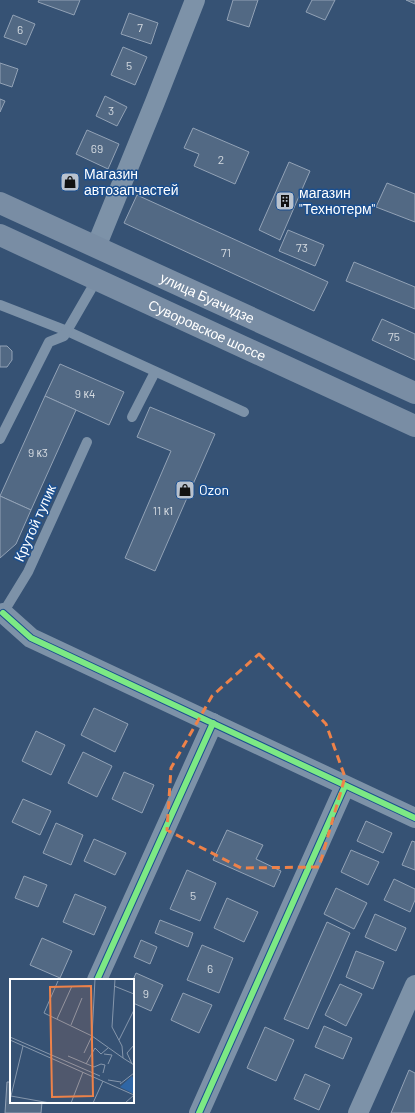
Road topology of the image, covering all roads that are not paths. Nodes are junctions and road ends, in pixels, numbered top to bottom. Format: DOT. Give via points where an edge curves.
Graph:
graph roads {
  1 [pos="195,0"];
  2 [pos="0,203"];
  3 [pos="0,234"];
  4 [pos="96,247"];
  5 [pos="97,279"];
  6 [pos="0,305"];
  7 [pos="67,331"];
  8 [pos="155,372"];
  9 [pos="415,393"];
  10 [pos="244,412"];
  11 [pos="132,417"];
  12 [pos="415,426"];
  13 [pos="0,439"];
  14 [pos="87,442"];
  15 [pos="1,614"];
  16 [pos="213,723"];
  17 [pos="345,786"];
  18 [pos="415,818"];
  19 [pos="97,979"];
  20 [pos="415,985"];
  21 [pos="199,1113"];
  22 [pos="358,1113"];
  1 -- 4 [label="street"];
  2 -- 4 [label="main road, улица Буачидзе"];
  3 -- 5 [label="main road, Суворовское шоссе"];
  4 -- 9 [label="main road, улица Буачидзе"];
  5 -- 7 [label="lane"];
  5 -- 12 [label="main road, Суворовское шоссе"];
  6 -- 7 [label="lane"];
  7 -- 8 [label="lane"];
  7 -- 13 [label="lane" via="64,336 49,342"];
  8 -- 10 [label="lane"];
  8 -- 11 [label="lane"];
  14 -- 15 [label="lane, Крутой тупик" via="28,572"];
  15 -- 16 [label="street" via="31,638"];
  16 -- 17 [label="street"];
  16 -- 19 [label="street"];
  17 -- 18 [label="street"];
  17 -- 21 [label="street"];
  20 -- 22 [label="street"];
}
